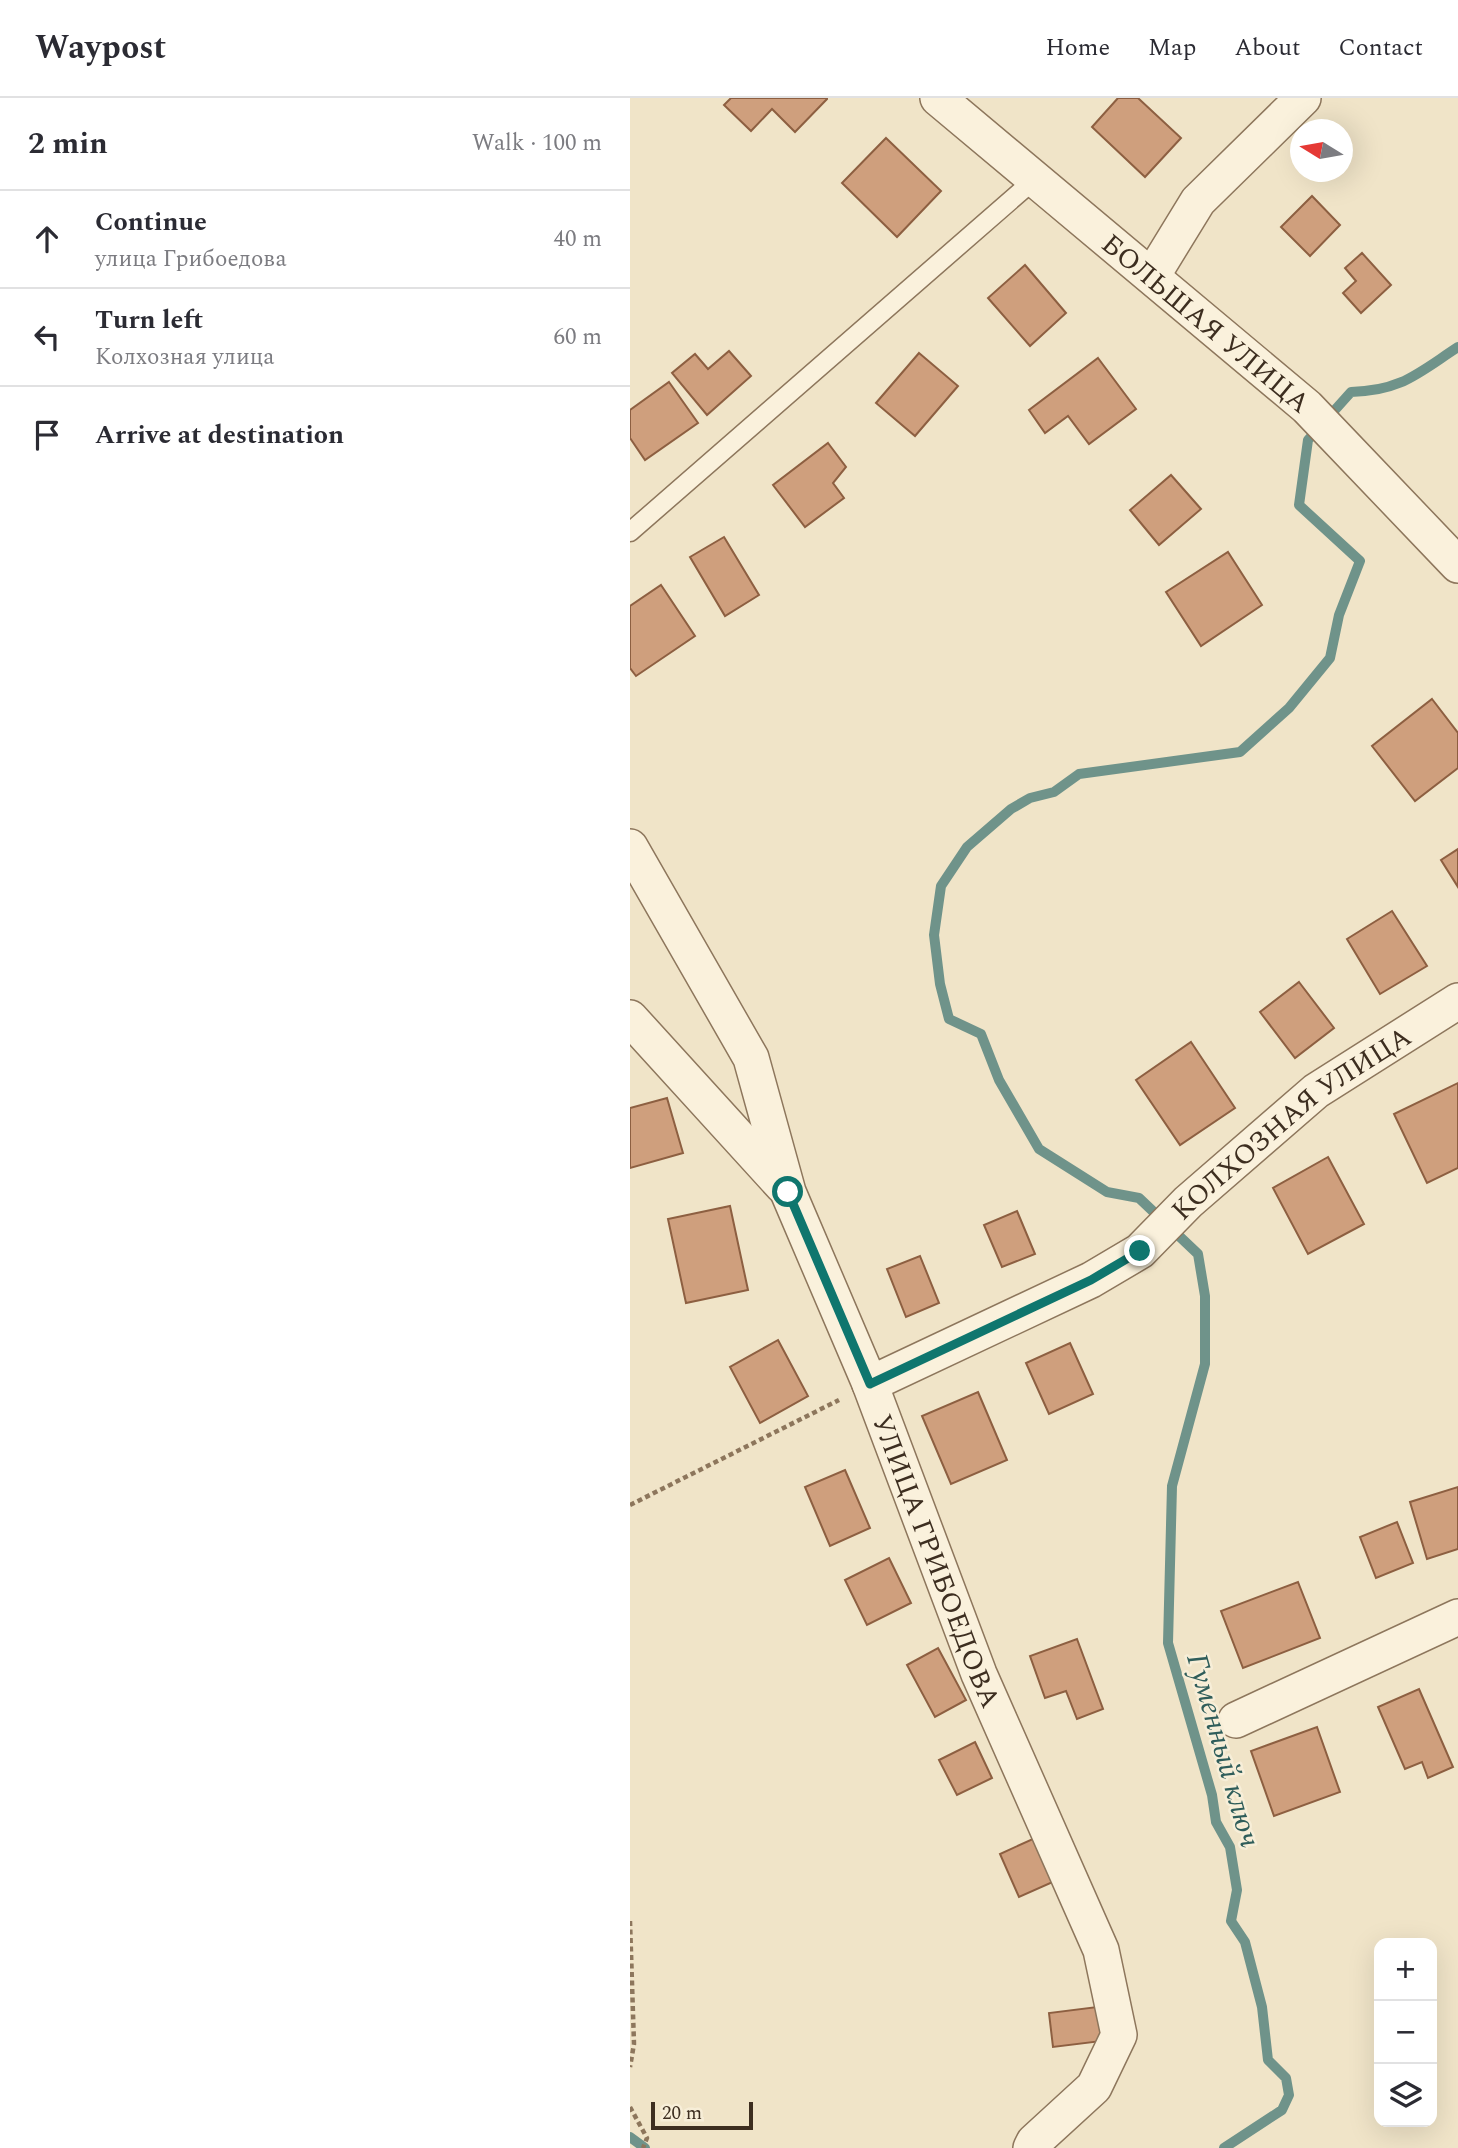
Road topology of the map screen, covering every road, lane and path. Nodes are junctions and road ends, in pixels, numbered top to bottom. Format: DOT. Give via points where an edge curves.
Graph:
graph roads {
  1 [pos="938,98"];
  2 [pos="1303,98"];
  3 [pos="1034,180"];
  4 [pos="1152,276"];
  5 [pos="630,532"];
  6 [pos="1458,565"];
  7 [pos="630,847"];
  8 [pos="1458,1001"];
  9 [pos="630,1018"];
  10 [pos="788,1192"];
  11 [pos="870,1384"];
  12 [pos="630,1505"];
  13 [pos="1458,1617"];
  14 [pos="1236,1720"];
  15 [pos="630,1921"];
  16 [pos="630,2067"];
  17 [pos="630,2107"];
  18 [pos="643,2148"];
  19 [pos="1031,2148"];
  1 -- 3 [label="street, БОЛЬШАЯ УЛИЦА"];
  2 -- 4 [label="street" via="1198,201"];
  3 -- 4 [label="street, БОЛЬШАЯ УЛИЦА"];
  3 -- 5 [label="lane"];
  4 -- 6 [label="street, БОЛЬШАЯ УЛИЦА" via="1307,407"];
  7 -- 10 [label="street, УЛИЦА ГРИБОЕДОВА" via="751,1058"];
  8 -- 11 [label="street, КОЛХОЗНАЯ УЛИЦА" via="1316,1091 1188,1202 1140,1251 1091,1280"];
  9 -- 10 [label="street"];
  10 -- 11 [label="street, УЛИЦА ГРИБОЕДОВА"];
  11 -- 12 [label="path"];
  11 -- 19 [label="street, УЛИЦА ГРИБОЕДОВА" via="979,1674 1101,1950 1119,2035 1094,2087"];
  13 -- 14 [label="street"];
  15 -- 16 [label="path" via="634,2045"];
  17 -- 18 [label="path" via="646,2138"];
}
